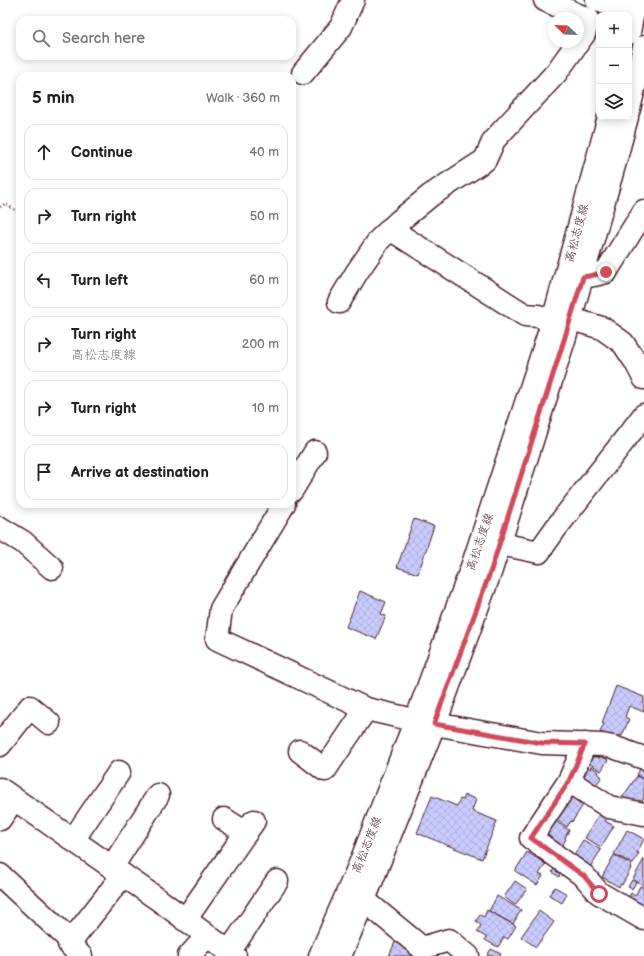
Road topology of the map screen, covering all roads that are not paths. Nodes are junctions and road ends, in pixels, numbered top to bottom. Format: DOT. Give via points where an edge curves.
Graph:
graph roads {
  1 [pos="353,0"];
  2 [pos="545,0"];
  3 [pos="597,0"];
  4 [pos="635,4"];
  5 [pos="632,18"];
  6 [pos="644,47"];
  7 [pos="303,73"];
  8 [pos="632,97"];
  9 [pos="608,120"];
  10 [pos="626,120"];
  11 [pos="644,211"];
  12 [pos="390,229"];
  13 [pos="583,277"];
  14 [pos="339,302"];
  15 [pos="562,320"];
  16 [pos="644,378"];
  17 [pos="644,415"];
  18 [pos="315,452"];
  19 [pos="296,483"];
  20 [pos="282,508"];
  21 [pos="0,528"];
  22 [pos="510,546"];
  23 [pos="52,568"];
  24 [pos="366,709"];
  25 [pos="425,722"];
  26 [pos="49,723"];
  27 [pos="585,744"];
  28 [pos="0,745"];
  29 [pos="300,751"];
  30 [pos="644,758"];
  31 [pos="119,772"];
  32 [pos="569,781"];
  33 [pos="7,794"];
  34 [pos="158,796"];
  35 [pos="644,814"];
  36 [pos="0,819"];
  37 [pos="224,819"];
  38 [pos="73,840"];
  39 [pos="117,871"];
  40 [pos="0,875"];
  41 [pos="277,881"];
  42 [pos="364,900"];
  43 [pos="644,919"];
  44 [pos="185,920"];
  45 [pos="207,936"];
  46 [pos="76,948"];
  47 [pos="232,954"];
  48 [pos="189,956"];
  49 [pos="320,956"];
  50 [pos="340,956"];
  51 [pos="468,956"];
  1 -- 7 [label="street" via="341,27"];
  2 -- 12 [label="street" via="589,20 584,34 556,73 494,140 485,160 431,195"];
  3 -- 4 [label="street"];
  4 -- 5 [label="street"];
  6 -- 8 [label="street"];
  9 -- 15 [label="street, 高松志度線"];
  10 -- 13 [label="street, 高松志度線"];
  11 -- 13 [label="street" via="606,272"];
  12 -- 14 [label="street" via="361,265"];
  12 -- 15 [label="street" via="525,315"];
  13 -- 15 [label="street, 高松志度線"];
  15 -- 16 [label="street" via="602,328 623,343"];
  15 -- 25 [label="street, 高松志度線" via="473,564"];
  17 -- 22 [label="street" via="539,552"];
  18 -- 19 [label="street"];
  20 -- 24 [label="street" via="221,609 217,639"];
  21 -- 23 [label="street" via="23,542"];
  24 -- 25 [label="street"];
  24 -- 29 [label="street" via="325,770"];
  25 -- 27 [label="street" via="542,743"];
  25 -- 42 [label="street, 高松志度線"];
  25 -- 49 [label="street, 高松志度線"];
  26 -- 28 [label="street" via="30,707"];
  27 -- 30 [label="street" via="613,747"];
  27 -- 32 [label="street"];
  31 -- 38 [label="street"];
  32 -- 35 [label="street" via="609,807"];
  32 -- 43 [label="street" via="531,838 584,876 599,894"];
  33 -- 36 [label="street"];
  33 -- 38 [label="street"];
  34 -- 39 [label="street"];
  37 -- 44 [label="street" via="250,827"];
  38 -- 39 [label="street"];
  39 -- 44 [label="street"];
  39 -- 46 [label="street"];
  40 -- 46 [label="street"];
  41 -- 47 [label="street"];
  42 -- 50 [label="street, 高松志度線"];
  42 -- 51 [label="street" via="422,948 449,940"];
  44 -- 45 [label="street"];
  45 -- 47 [label="street"];
  45 -- 48 [label="street"];
}
